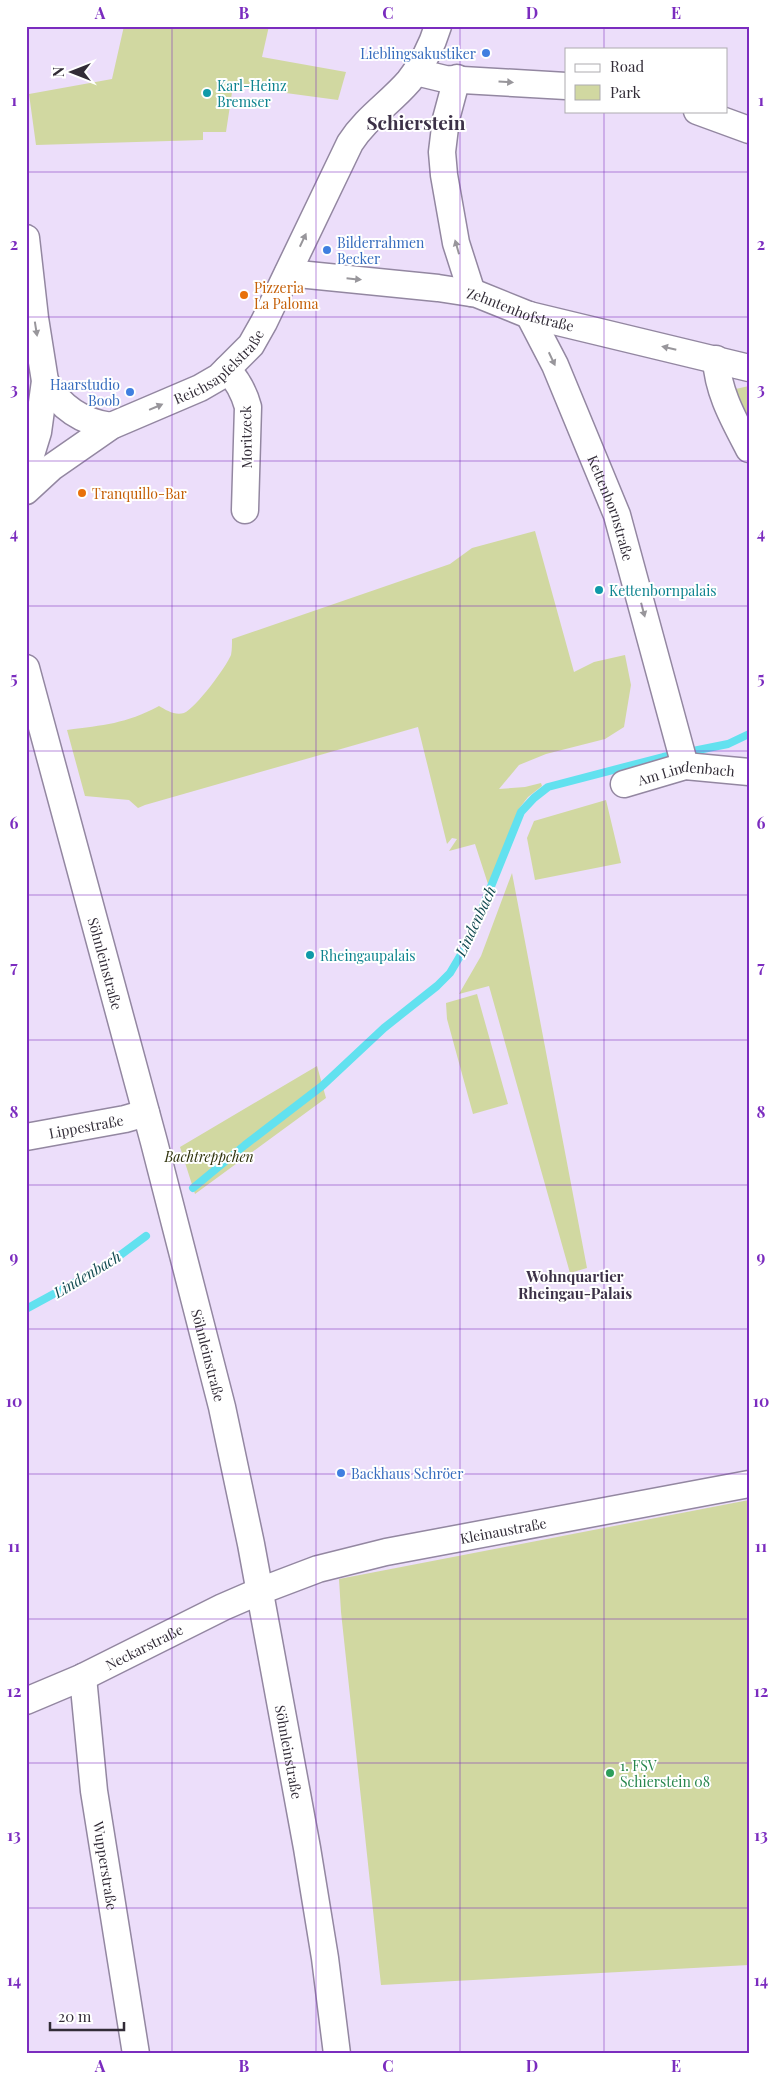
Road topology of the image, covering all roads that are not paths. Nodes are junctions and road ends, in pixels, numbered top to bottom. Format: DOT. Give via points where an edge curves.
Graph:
graph roads {
  1 [pos="438,26"];
  2 [pos="416,72"];
  3 [pos="457,78"];
  4 [pos="565,86"];
  5 [pos="700,112"];
  6 [pos="749,130"];
  7 [pos="26,238"];
  8 [pos="288,272"];
  9 [pos="472,293"];
  10 [pos="529,315"];
  11 [pos="716,359"];
  12 [pos="749,368"];
  13 [pos="227,370"];
  14 [pos="45,381"];
  15 [pos="111,426"];
  16 [pos="749,450"];
  17 [pos="26,471"];
  18 [pos="26,491"];
  19 [pos="245,510"];
  20 [pos="26,668"];
  21 [pos="682,754"];
  22 [pos="749,772"];
  23 [pos="624,784"];
  24 [pos="146,1113"];
  25 [pos="26,1137"];
  26 [pos="749,1484"];
  27 [pos="260,1591"];
  28 [pos="83,1677"];
  29 [pos="26,1701"];
  30 [pos="136,2054"];
  31 [pos="338,2054"];
  1 -- 2 [label="street, Reichsapfelstraße"];
  2 -- 3 [label="street" via="446,79"];
  8 -- 2 [label="street, Reichsapfelstraße, one-way" via="350,142 366,120"];
  3 -- 4 [label="street, one-way"];
  9 -- 3 [label="street, one-way" via="456,243 442,152 446,119"];
  5 -- 6 [label="street"];
  7 -- 14 [label="street, one-way"];
  8 -- 9 [label="street, Zehntenhofstraße, one-way"];
  8 -- 13 [label="street, Reichsapfelstraße" via="251,345"];
  9 -- 10 [label="street, Zehntenhofstraße"];
  11 -- 10 [label="street, Zehntenhofstraße, one-way"];
  10 -- 21 [label="street, Kettenbornstraße, one-way" via="555,366 617,515"];
  11 -- 12 [label="street, Zehntenhofstraße"];
  11 -- 16 [label="street" via="717,378 725,401"];
  15 -- 13 [label="street, Reichsapfelstraße, one-way" via="200,388"];
  13 -- 19 [label="street, Moritzeck" via="238,381 248,407"];
  14 -- 15 [label="street" via="63,406 76,415"];
  14 -- 17 [label="street" via="38,432"];
  15 -- 18 [label="street, Reichsapfelstraße" via="52,467"];
  20 -- 24 [label="street, Söhnleinstraße"];
  21 -- 22 [label="street, Am Lindenbach"];
  21 -- 23 [label="street, Am Lindenbach"];
  24 -- 25 [label="street, Lippestraße"];
  24 -- 27 [label="street, Söhnleinstraße" via="220,1397"];
  26 -- 27 [label="street, Kleinaustraße" via="362,1557 295,1576"];
  27 -- 28 [label="street, Neckarstraße"];
  27 -- 31 [label="street, Söhnleinstraße" via="307,1848"];
  28 -- 29 [label="street, Neckarstraße"];
  28 -- 30 [label="street, Wupperstraße" via="94,1791"];
}
